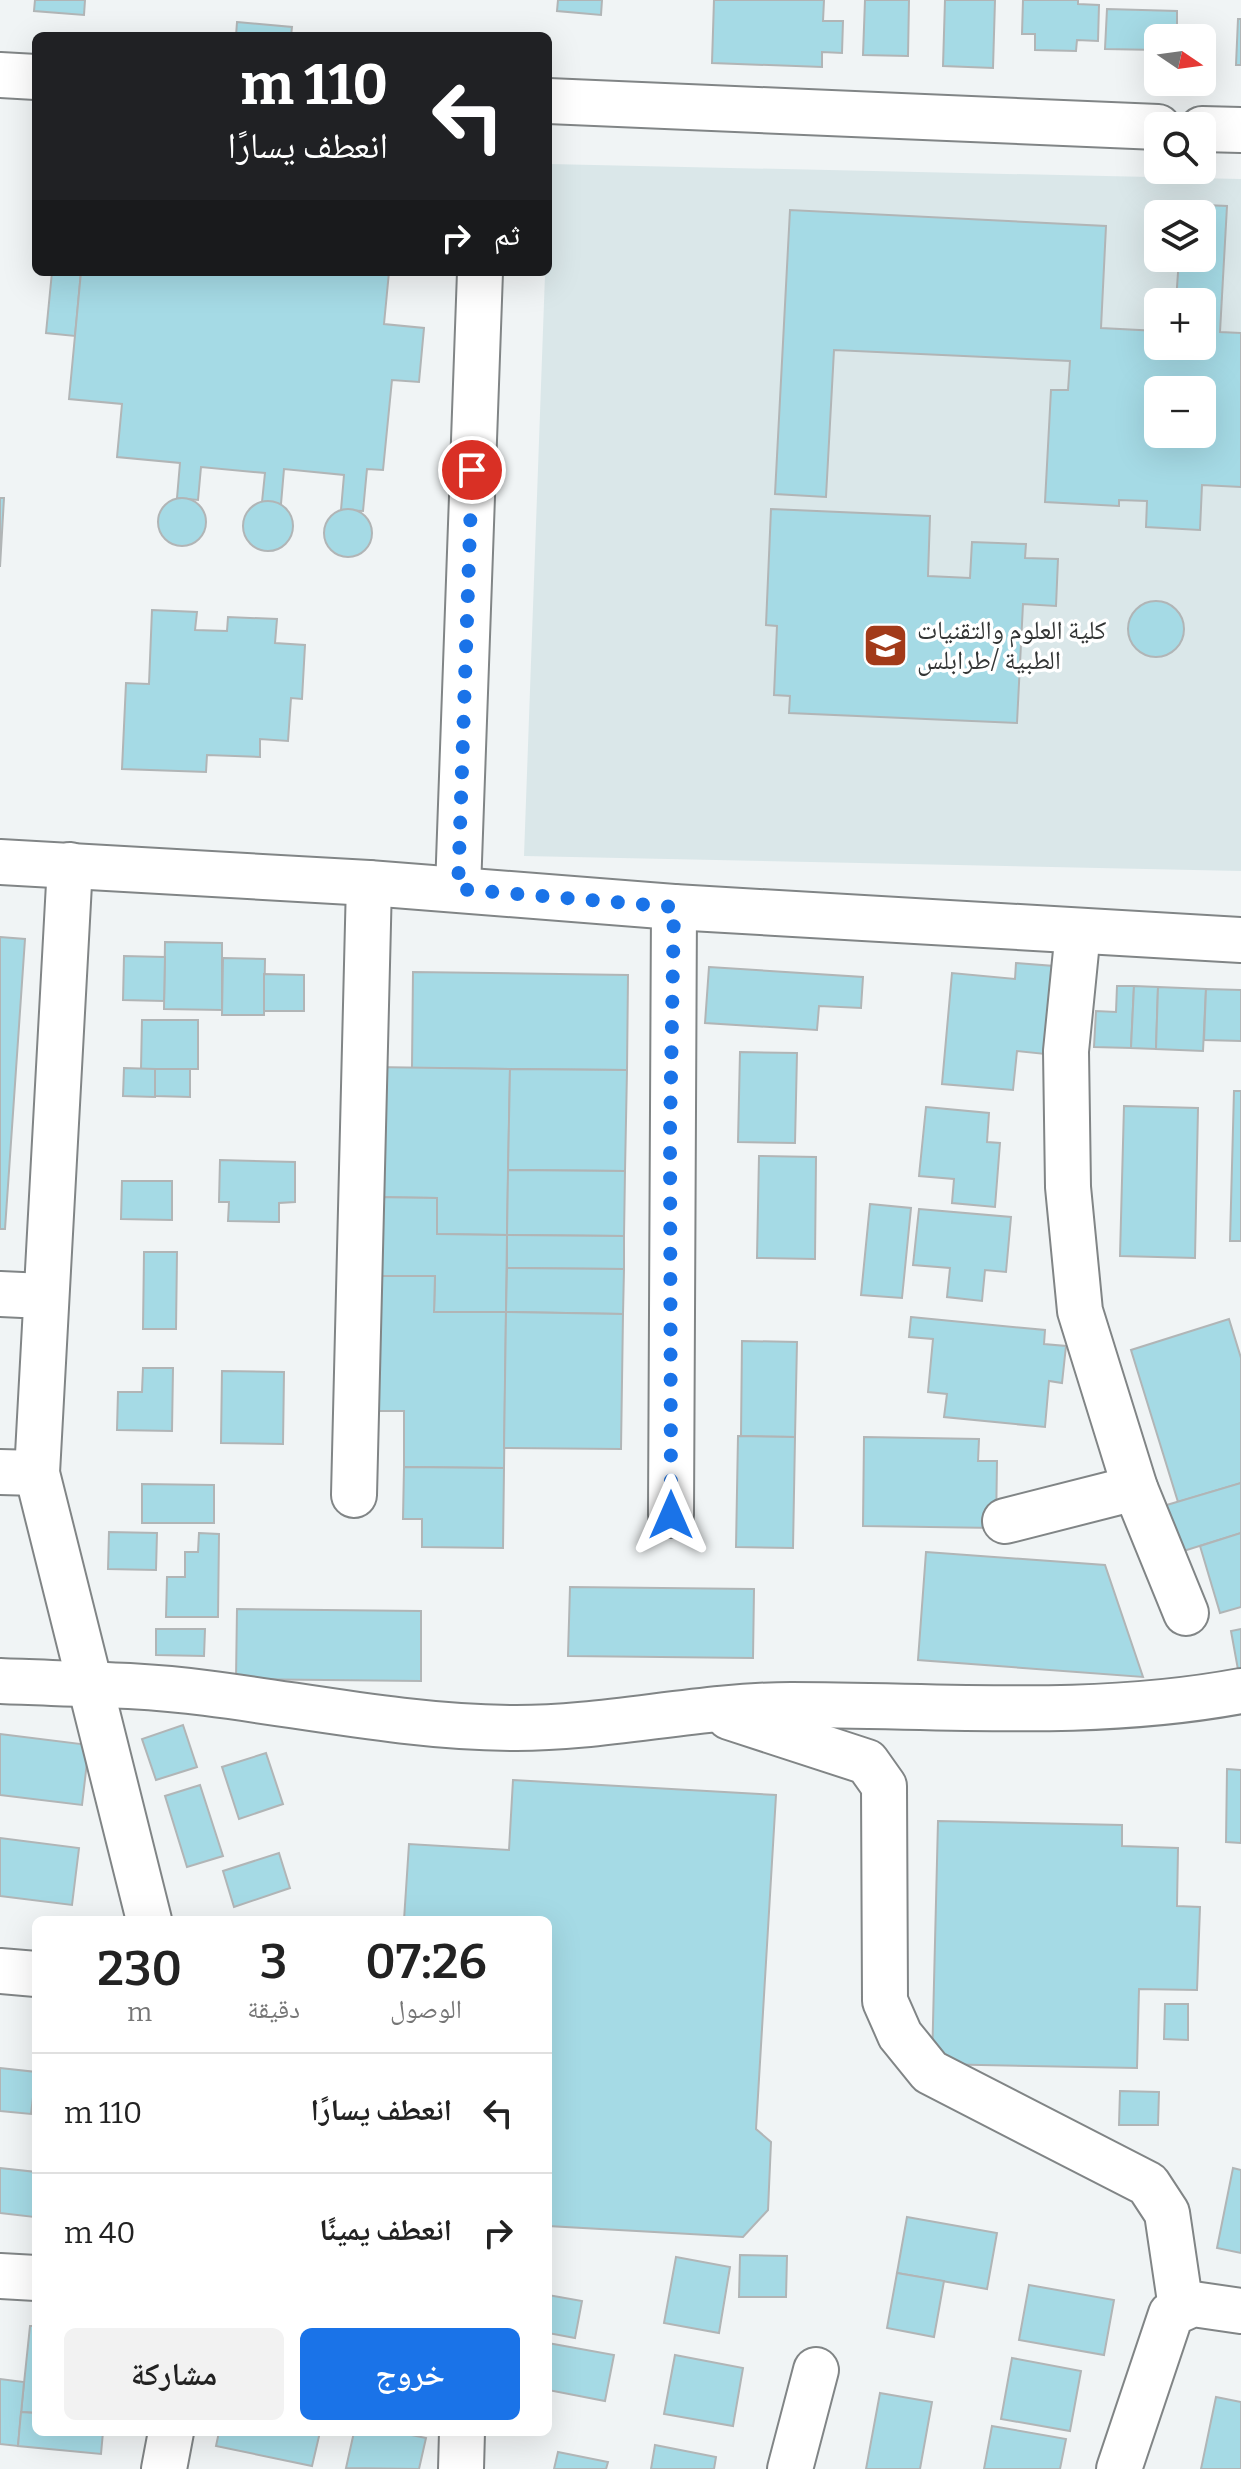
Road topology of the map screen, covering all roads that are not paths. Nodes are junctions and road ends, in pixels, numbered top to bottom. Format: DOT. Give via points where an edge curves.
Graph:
graph roads {
  1 [pos="0,75"];
  2 [pos="32,77"];
  3 [pos="552,101"];
  4 [pos="1144,126"];
  5 [pos="1216,129"];
  6 [pos="1241,130"];
  7 [pos="480,276"];
  8 [pos="0,862"];
  9 [pos="70,865"];
  10 [pos="369,883"];
  11 [pos="458,889"];
  12 [pos="674,907"];
  13 [pos="1078,931"];
  14 [pos="1241,940"];
  15 [pos="0,1294"];
  16 [pos="44,1296"];
  17 [pos="18,1473"];
  18 [pos="1135,1488"];
  19 [pos="354,1495"];
  20 [pos="671,1515"];
  21 [pos="1005,1521"];
  22 [pos="1186,1613"];
  23 [pos="0,1681"];
  24 [pos="90,1685"];
  25 [pos="1241,1691"];
  26 [pos="701,1708"];
  27 [pos="148,1916"];
  28 [pos="0,1971"];
  29 [pos="32,1974"];
  30 [pos="0,2276"];
  31 [pos="32,2278"];
  32 [pos="1181,2308"];
  33 [pos="1241,2311"];
  34 [pos="816,2370"];
  35 [pos="170,2436"];
  36 [pos="462,2436"];
  37 [pos="164,2469"];
  38 [pos="461,2469"];
  39 [pos="790,2469"];
  40 [pos="1119,2469"];
  1 -- 2 [label="street"];
  3 -- 4 [label="street"];
  5 -- 6 [label="street"];
  7 -- 11 [label="street"];
  8 -- 9 [label="street"];
  9 -- 10 [label="street"];
  9 -- 16 [label="street"];
  10 -- 11 [label="street"];
  10 -- 19 [label="street"];
  11 -- 12 [label="street"];
  12 -- 13 [label="street"];
  12 -- 20 [label="street"];
  13 -- 14 [label="street"];
  13 -- 18 [label="street" via="1066,1051 1068,1187 1080,1311"];
  15 -- 16 [label="street"];
  16 -- 17 [label="street"];
  17 -- 24 [label="street"];
  18 -- 21 [label="street"];
  18 -- 22 [label="street"];
  23 -- 24 [label="street"];
  24 -- 26 [label="street" via="203,1692 459,1727 562,1727"];
  24 -- 27 [label="street"];
  25 -- 26 [label="street" via="1053,1711"];
  26 -- 32 [label="street" via="867,1762 884,1786 885,2001 900,2035 930,2072 1148,2184 1167,2213"];
  28 -- 29 [label="street"];
  30 -- 31 [label="street"];
  32 -- 33 [label="street" via="1193,2304"];
  32 -- 40 [label="street" via="1163,2329"];
  34 -- 39 [label="street"];
  35 -- 37 [label="street"];
  36 -- 38 [label="street"];
}
